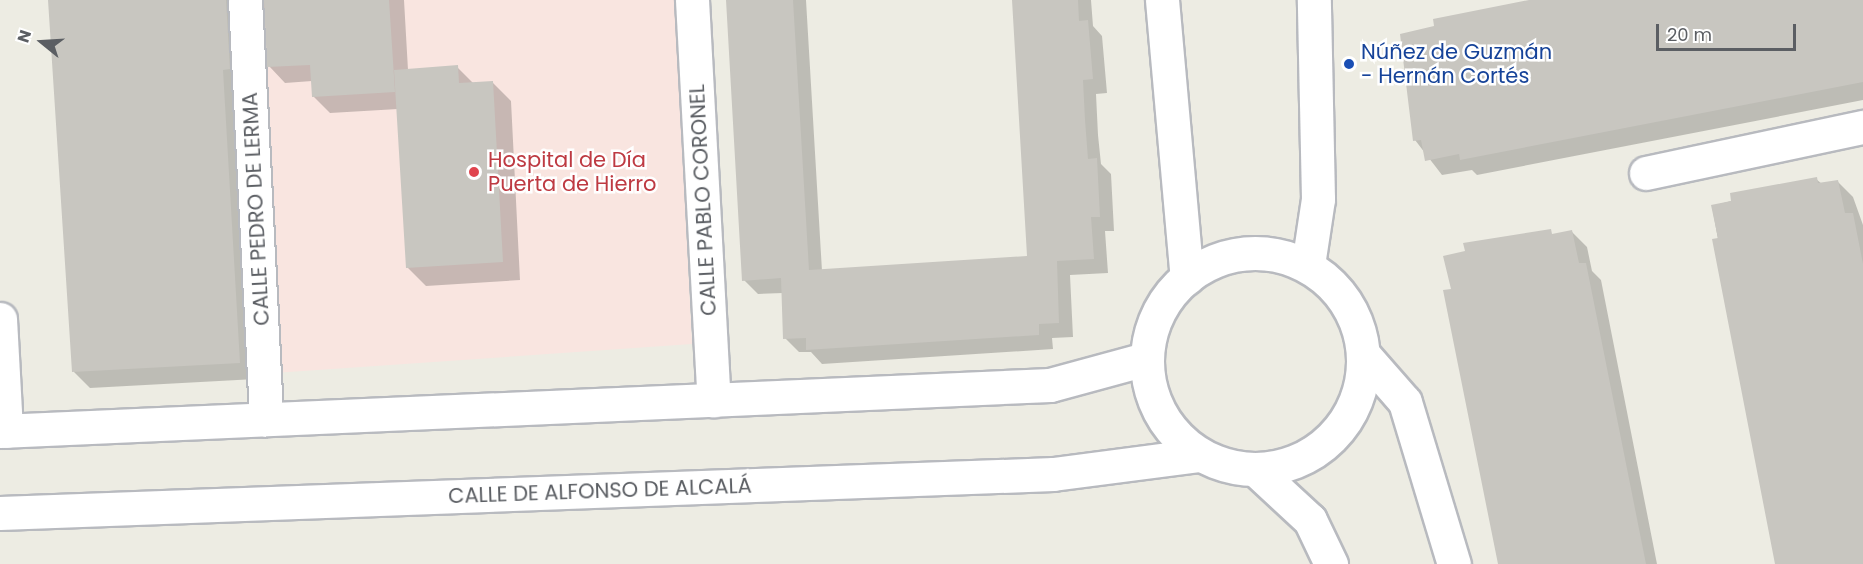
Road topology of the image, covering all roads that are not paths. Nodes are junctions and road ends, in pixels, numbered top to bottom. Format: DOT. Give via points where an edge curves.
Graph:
graph roads {
  1 [pos="245,0"];
  2 [pos="692,0"];
  3 [pos="1162,0"];
  4 [pos="1314,0"];
  5 [pos="1863,126"];
  6 [pos="1646,173"];
  7 [pos="1308,265"];
  8 [pos="1187,278"];
  9 [pos="0,319"];
  10 [pos="1364,355"];
  11 [pos="1146,359"];
  12 [pos="714,400"];
  13 [pos="266,419"];
  14 [pos="3,431"];
  15 [pos="1200,455"];
  16 [pos="1257,471"];
  17 [pos="0,513"];
  18 [pos="1331,564"];
  19 [pos="1454,564"];
  1 -- 13 [label="street, CALLE PEDRO DE LERMA"];
  2 -- 12 [label="street, CALLE PABLO CORONEL"];
  3 -- 8 [label="street"];
  4 -- 7 [label="street" via="1318,200"];
  5 -- 6 [label="street"];
  7 -- 8 [label="street" via="1272,253 1236,254 1200,267"];
  7 -- 10 [label="street" via="1337,289 1356,321"];
  8 -- 11 [label="street" via="1153,323"];
  9 -- 14 [label="street"];
  10 -- 16 [label="street" via="1360,390 1346,422 1322,448 1291,465"];
  10 -- 19 [label="street" via="1405,402"];
  11 -- 12 [label="street" via="1050,386"];
  11 -- 15 [label="street" via="1151,394 1167,425"];
  12 -- 13 [label="street"];
  13 -- 14 [label="street"];
  15 -- 16 [label="street" via="1222,466"];
  15 -- 17 [label="street, CALLE DE ALFONSO DE ALCALÁ" via="1053,474"];
  16 -- 18 [label="street" via="1310,520"];
}
